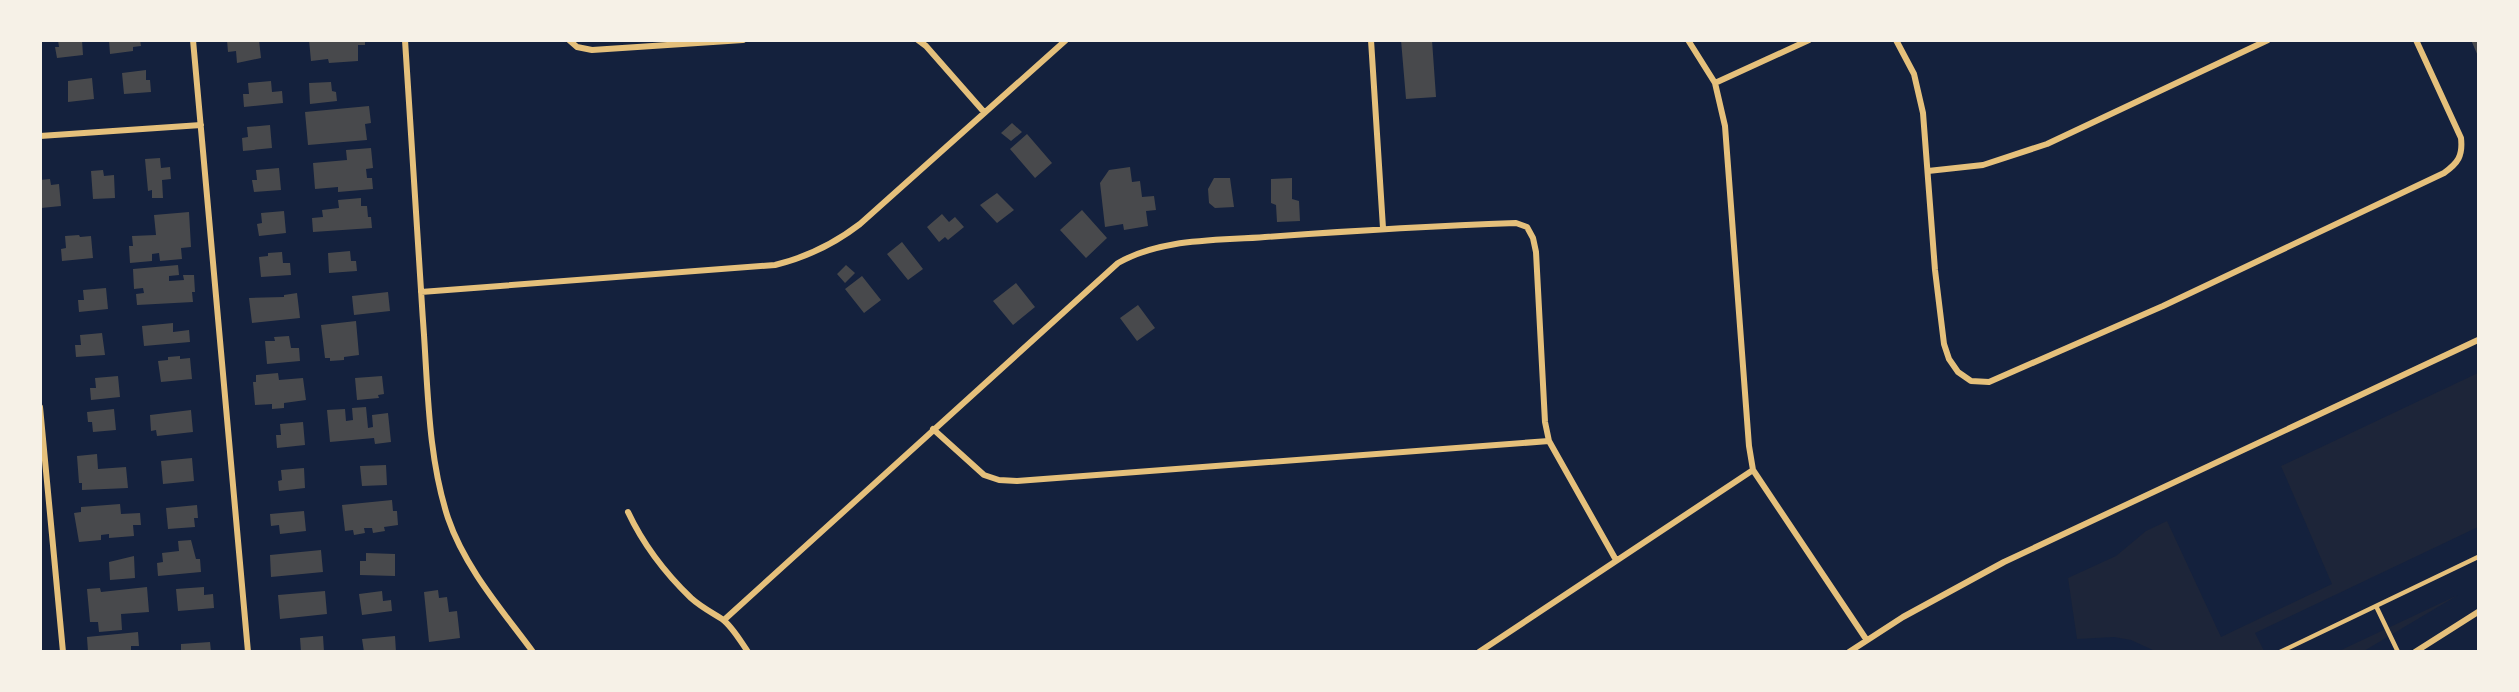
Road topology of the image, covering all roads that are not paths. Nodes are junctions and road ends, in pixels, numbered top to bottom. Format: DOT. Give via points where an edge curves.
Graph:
graph roads {
  1 [pos="193,40"];
  2 [pos="405,40"];
  3 [pos="569,40"];
  4 [pos="743,40"];
  5 [pos="918,40"];
  6 [pos="1066,40"];
  7 [pos="1371,40"];
  8 [pos="1688,40"];
  9 [pos="1809,40"];
  10 [pos="1896,40"];
  11 [pos="2268,40"];
  12 [pos="2416,40"];
  13 [pos="1715,83"];
  14 [pos="984,112"];
  15 [pos="201,124"];
  16 [pos="40,136"];
  17 [pos="1928,171"];
  18 [pos="1383,228"];
  19 [pos="421,292"];
  20 [pos="2478,340"];
  21 [pos="40,407"];
  22 [pos="933,429"];
  23 [pos="1549,441"];
  24 [pos="1753,471"];
  25 [pos="627,512"];
  26 [pos="2478,557"];
  27 [pos="1616,560"];
  28 [pos="2376,606"];
  29 [pos="2478,612"];
  30 [pos="724,620"];
  31 [pos="1866,639"];
  32 [pos="63,651"];
  33 [pos="248,651"];
  34 [pos="533,651"];
  35 [pos="748,651"];
  36 [pos="1479,651"];
  37 [pos="1849,651"];
  38 [pos="2280,651"];
  39 [pos="2398,651"];
  40 [pos="2415,651"];
  1 -- 15 [label="street"];
  2 -- 19 [label="street"];
  3 -- 4 [label="street" via="577,47 592,50"];
  5 -- 14 [label="street"];
  6 -- 14 [label="street"];
  7 -- 18 [label="street"];
  8 -- 13 [label="street"];
  9 -- 13 [label="street"];
  10 -- 17 [label="street" via="1920,90"];
  11 -- 17 [label="street" via="2038,148 1983,165"];
  12 -- 17 [label="street" via="2459,131 2463,150 2457,164 2173,301 1989,382 1971,381 1958,372 1944,344"];
  13 -- 24 [label="street" via="1730,174"];
  14 -- 19 [label="street" via="860,224 825,248 800,259 775,265"];
  15 -- 16 [label="street"];
  15 -- 33 [label="street"];
  18 -- 22 [label="street" via="1172,244 1134,254 1118,263"];
  18 -- 23 [label="street" via="1516,223 1527,227 1536,252"];
  19 -- 34 [label="street" via="436,470 448,519 473,569"];
  20 -- 31 [label="street" via="2004,562"];
  21 -- 32 [label="street"];
  22 -- 23 [label="street" via="984,475 1017,481"];
  22 -- 30 [label="street"];
  23 -- 27 [label="street"];
  24 -- 27 [label="street"];
  24 -- 31 [label="street"];
  25 -- 30 [label="street" via="645,544 690,597"];
  26 -- 28 [label="lane"];
  27 -- 36 [label="street"];
  28 -- 38 [label="lane"];
  28 -- 39 [label="lane"];
  29 -- 40 [label="street"];
  30 -- 35 [label="street"];
  31 -- 37 [label="street"];
}
